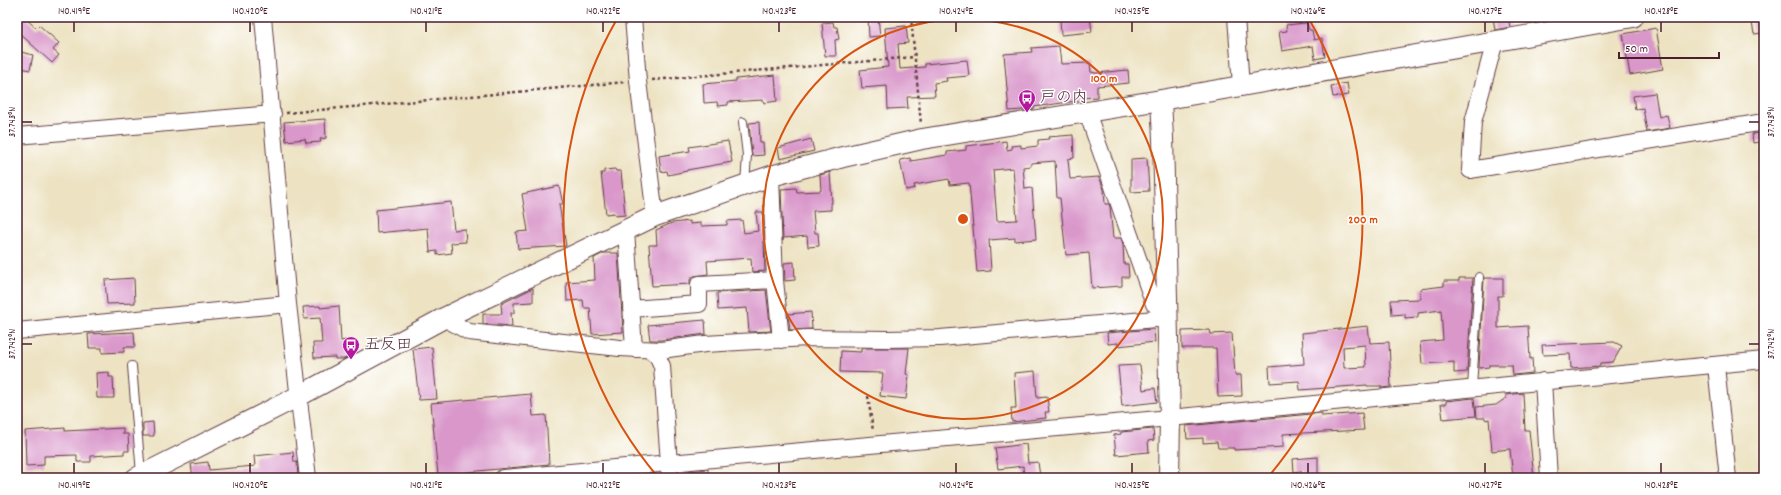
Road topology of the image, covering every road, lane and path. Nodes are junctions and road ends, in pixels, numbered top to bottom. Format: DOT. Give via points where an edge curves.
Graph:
graph roads {
  1 [pos="263,17"];
  2 [pos="633,17"];
  3 [pos="911,17"];
  4 [pos="1236,17"];
  5 [pos="1633,17"];
  6 [pos="1583,21"];
  7 [pos="1495,41"];
  8 [pos="915,57"];
  9 [pos="638,81"];
  10 [pos="1241,86"];
  11 [pos="1160,100"];
  12 [pos="1087,112"];
  13 [pos="272,114"];
  14 [pos="742,122"];
  15 [pos="1764,122"];
  16 [pos="17,136"];
  17 [pos="922,140"];
  18 [pos="771,176"];
  19 [pos="745,184"];
  20 [pos="655,216"];
  21 [pos="626,230"];
  22 [pos="1479,277"];
  23 [pos="775,280"];
  24 [pos="288,304"];
  25 [pos="631,309"];
  26 [pos="1167,316"];
  27 [pos="444,318"];
  28 [pos="17,332"];
  29 [pos="781,340"];
  30 [pos="641,349"];
  31 [pos="1764,360"];
  32 [pos="132,366"];
  33 [pos="1716,366"];
  34 [pos="1543,381"];
  35 [pos="1472,388"];
  36 [pos="299,396"];
  37 [pos="868,396"];
  38 [pos="1170,418"];
  39 [pos="875,445"];
  40 [pos="670,470"];
  41 [pos="138,477"];
  42 [pos="308,478"];
  43 [pos="503,478"];
  44 [pos="1169,478"];
  45 [pos="1549,478"];
  46 [pos="1728,478"];
  1 -- 13 [label="street"];
  2 -- 9 [label="street"];
  3 -- 8 [label="path"];
  4 -- 10 [label="street"];
  5 -- 6 [label="street"];
  6 -- 7 [label="street"];
  7 -- 10 [label="street"];
  7 -- 15 [label="street" via="1472,122 1470,170"];
  8 -- 9 [label="path"];
  8 -- 17 [label="path"];
  9 -- 13 [label="path"];
  9 -- 20 [label="street"];
  10 -- 11 [label="street"];
  11 -- 12 [label="street"];
  11 -- 26 [label="street"];
  12 -- 17 [label="street"];
  12 -- 26 [label="street" via="1154,304"];
  13 -- 16 [label="street"];
  13 -- 24 [label="street"];
  14 -- 19 [label="lane" via="747,155"];
  17 -- 18 [label="street"];
  18 -- 19 [label="street"];
  18 -- 23 [label="street"];
  19 -- 20 [label="street"];
  20 -- 21 [label="street"];
  21 -- 25 [label="street"];
  21 -- 27 [label="street"];
  22 -- 35 [label="lane"];
  23 -- 25 [label="street" via="699,284 699,304"];
  23 -- 29 [label="street"];
  24 -- 28 [label="street"];
  24 -- 36 [label="street"];
  25 -- 30 [label="street"];
  26 -- 29 [label="street" via="940,338"];
  26 -- 38 [label="street"];
  27 -- 30 [label="street" via="469,332"];
  27 -- 36 [label="street"];
  29 -- 30 [label="street" via="705,344 661,350"];
  30 -- 40 [label="street" via="657,355 662,366"];
  31 -- 33 [label="street"];
  32 -- 41 [label="lane"];
  33 -- 34 [label="street"];
  33 -- 46 [label="street"];
  34 -- 35 [label="street"];
  34 -- 45 [label="street"];
  35 -- 38 [label="street"];
  36 -- 41 [label="street"];
  36 -- 42 [label="street"];
  37 -- 39 [label="path"];
  38 -- 39 [label="street"];
  38 -- 44 [label="street"];
  39 -- 40 [label="street"];
  40 -- 43 [label="street"];
}
